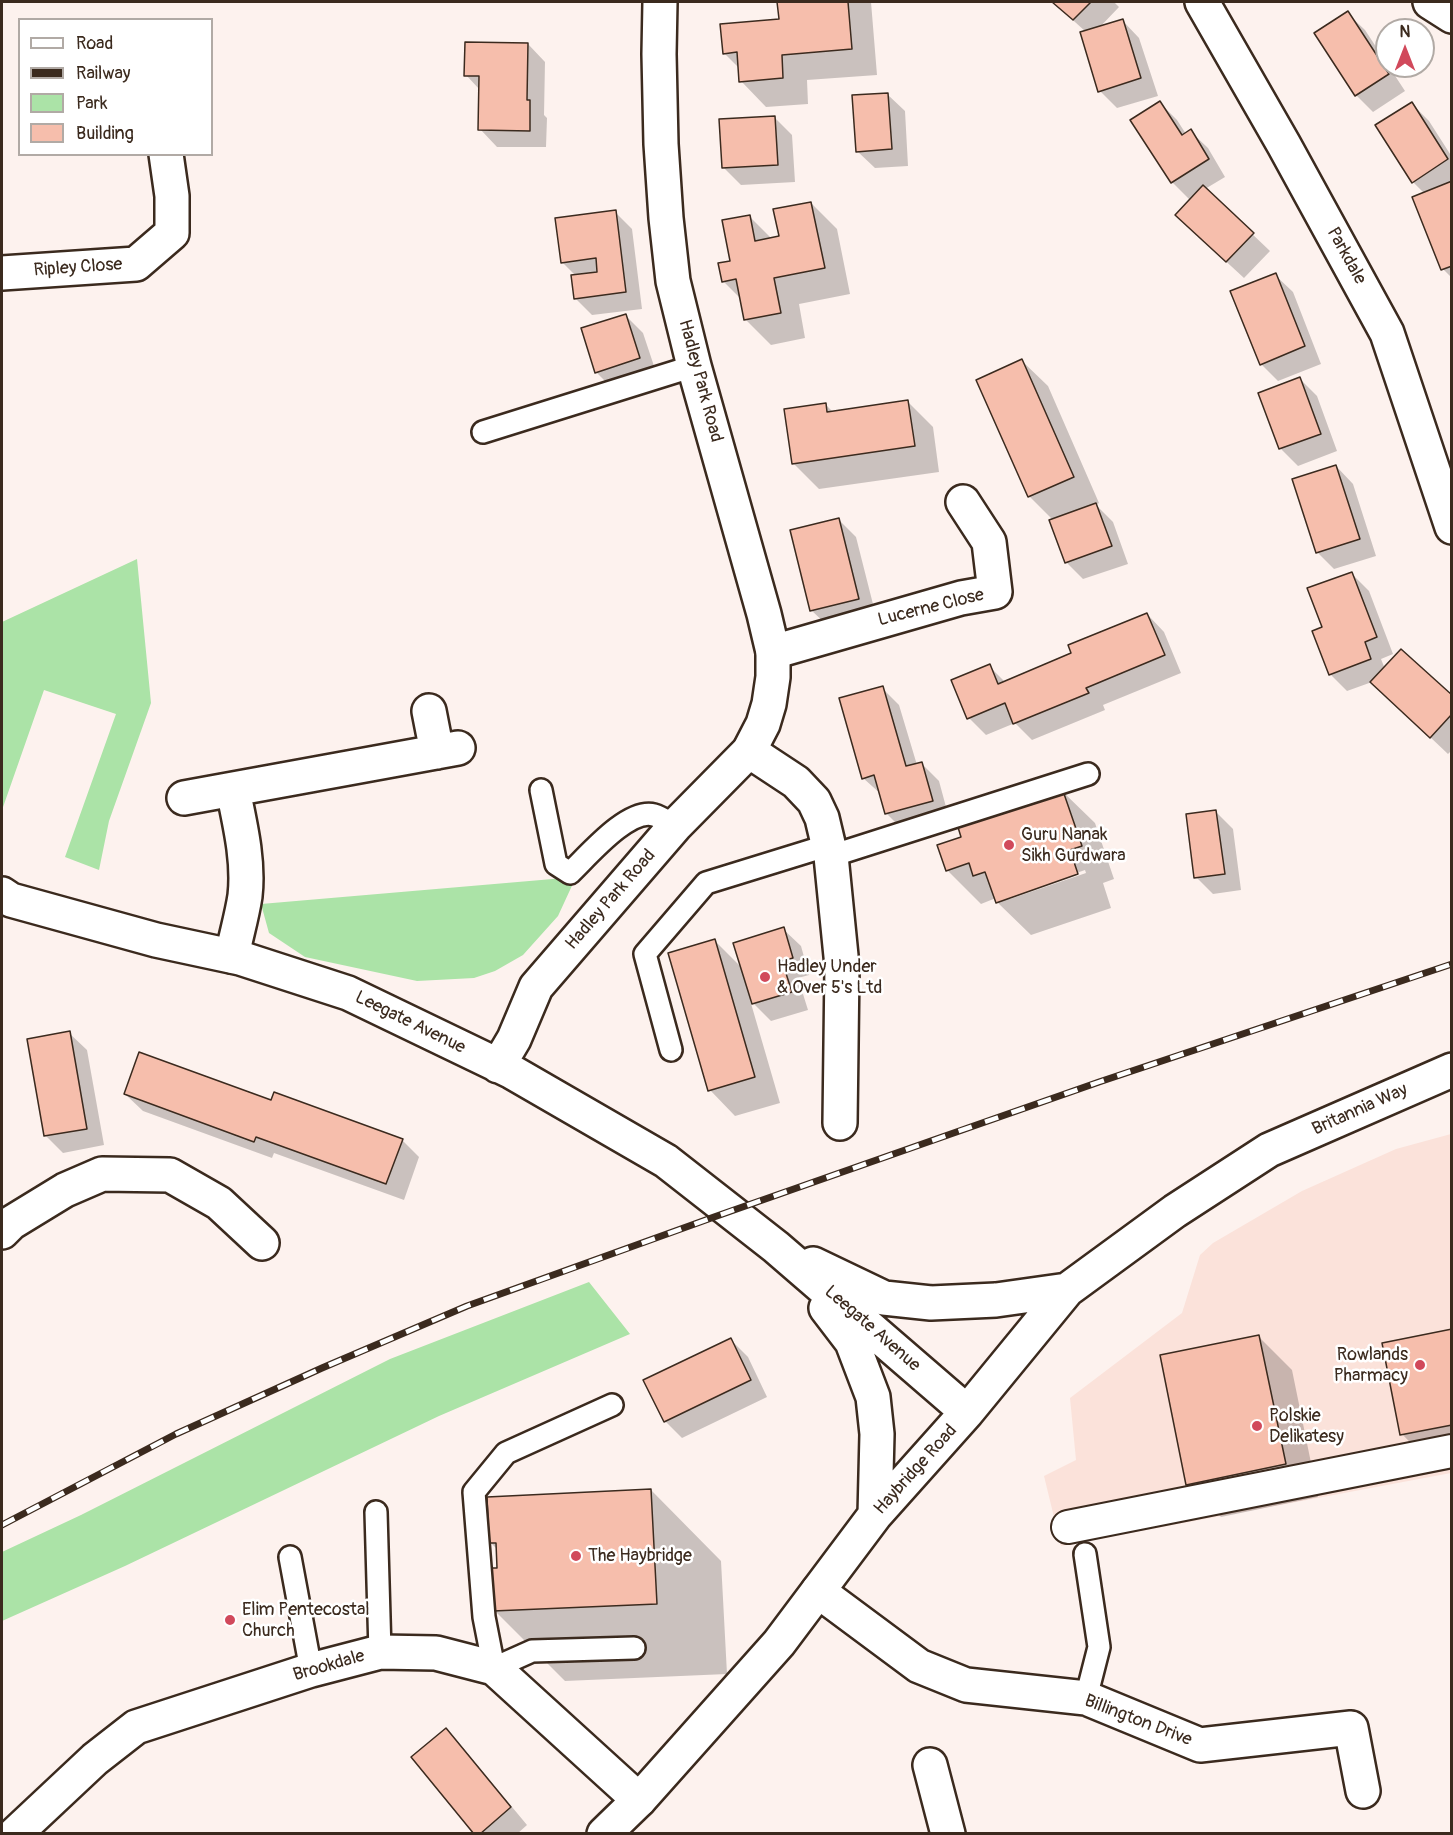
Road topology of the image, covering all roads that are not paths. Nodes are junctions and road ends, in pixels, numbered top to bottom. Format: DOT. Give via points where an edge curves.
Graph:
graph roads {
  1 [pos="660,2"];
  2 [pos="1202,2"];
  3 [pos="1430,2"];
  4 [pos="1452,16"];
  5 [pos="166,156"];
  6 [pos="2,273"];
  7 [pos="694,366"];
  8 [pos="483,432"];
  9 [pos="963,502"];
  10 [pos="1452,527"];
  11 [pos="773,652"];
  12 [pos="429,711"];
  13 [pos="749,751"];
  14 [pos="1088,774"];
  15 [pos="233,790"];
  16 [pos="541,790"];
  17 [pos="184,798"];
  18 [pos="675,826"];
  19 [pos="830,851"];
  20 [pos="2,894"];
  21 [pos="232,956"];
  22 [pos="671,1050"];
  23 [pos="498,1066"];
  24 [pos="1452,1070"];
  25 [pos="840,1123"];
  26 [pos="1269,1150"];
  27 [pos="2,1233"];
  28 [pos="262,1243"];
  29 [pos="776,1247"];
  30 [pos="1067,1290"];
  31 [pos="612,1405"];
  32 [pos="967,1412"];
  33 [pos="1452,1451"];
  34 [pos="376,1512"];
  35 [pos="875,1515"];
  36 [pos="1068,1527"];
  37 [pos="1084,1554"];
  38 [pos="290,1557"];
  39 [pos="818,1591"];
  40 [pos="634,1648"];
  41 [pos="380,1652"];
  42 [pos="494,1668"];
  43 [pos="310,1670"];
  44 [pos="1086,1698"];
  45 [pos="930,1765"];
  46 [pos="1363,1791"];
  47 [pos="639,1800"];
  48 [pos="15,1833"];
  49 [pos="604,1833"];
  50 [pos="948,1833"];
  1 -- 7 [label="street, Hadley Park Road" via="666,218 674,281"];
  2 -- 10 [label="street, Parkdale" via="1388,333"];
  3 -- 4 [label="street"];
  5 -- 6 [label="street, Ripley Close" via="172,233 136,264"];
  7 -- 8 [label="lane"];
  7 -- 11 [label="street, Hadley Park Road"];
  9 -- 11 [label="street, Lucerne Close" via="989,542 995,592 961,598"];
  11 -- 13 [label="street, Hadley Park Road" via="769,704"];
  12 -- 15 [label="street" via="448,750"];
  13 -- 18 [label="street, Hadley Park Road"];
  13 -- 19 [label="street" via="796,782 814,801"];
  14 -- 19 [label="lane"];
  15 -- 17 [label="street"];
  15 -- 21 [label="street" via="246,872"];
  16 -- 18 [label="lane" via="556,864 570,873 637,814 653,814"];
  18 -- 23 [label="street, Hadley Park Road" via="536,987"];
  19 -- 22 [label="lane" via="706,883 645,954"];
  19 -- 25 [label="street" via="842,966"];
  20 -- 21 [label="street, Leegate Avenue" via="11,900 156,940"];
  21 -- 23 [label="street, Leegate Avenue" via="348,993"];
  23 -- 29 [label="street, Leegate Avenue" via="666,1161"];
  24 -- 26 [label="street, Britannia Way"];
  26 -- 30 [label="street, Haybridge Road" via="1175,1211"];
  27 -- 28 [label="street" via="10,1223 102,1174 170,1175 219,1203"];
  29 -- 30 [label="street, Leegate Avenue" via="884,1298 931,1303 996,1300"];
  29 -- 32 [label="street, Leegate Avenue"];
  29 -- 35 [label="street, Leegate Avenue" via="852,1341 873,1396 877,1434"];
  30 -- 32 [label="street, Haybridge Road"];
  31 -- 42 [label="lane" via="506,1453 474,1492 484,1617"];
  32 -- 35 [label="street, Haybridge Road"];
  33 -- 36 [label="street"];
  34 -- 41 [label="lane"];
  35 -- 39 [label="street, Haybridge Road"];
  37 -- 44 [label="lane" via="1099,1647"];
  38 -- 43 [label="lane"];
  39 -- 44 [label="street, Billington Drive" via="919,1666 966,1685"];
  39 -- 47 [label="street, Haybridge Road" via="780,1643"];
  40 -- 42 [label="lane" via="532,1651"];
  41 -- 42 [label="street, Brookdale" via="436,1653"];
  41 -- 43 [label="street, Brookdale"];
  42 -- 47 [label="street, Brookdale"];
  43 -- 48 [label="street, Brookdale" via="136,1727"];
  44 -- 46 [label="street, Billington Drive" via="1200,1745 1351,1728"];
  45 -- 50 [label="street"];
  47 -- 49 [label="street, Haybridge Road"];
}
